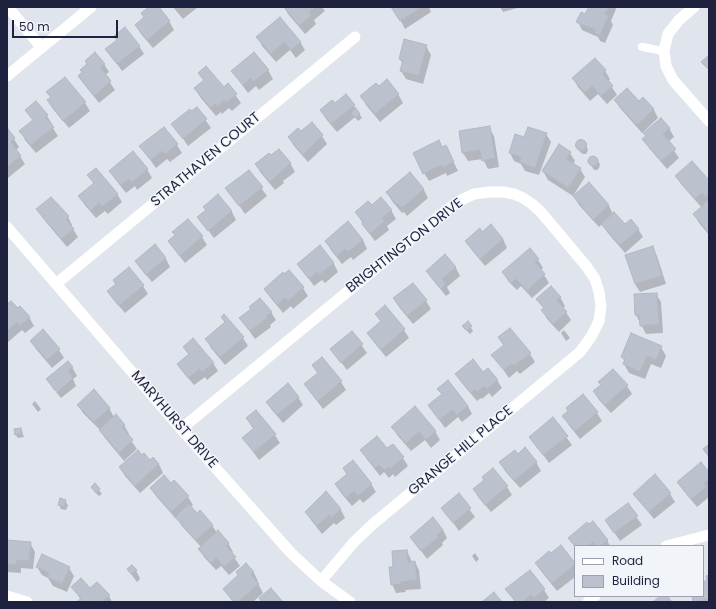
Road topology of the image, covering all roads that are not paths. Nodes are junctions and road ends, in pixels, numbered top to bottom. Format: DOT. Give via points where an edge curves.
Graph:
graph roads {
  1 [pos="8,7"];
  2 [pos="91,7"];
  3 [pos="694,7"];
  4 [pos="355,36"];
  5 [pos="642,47"];
  6 [pos="41,48"];
  7 [pos="664,51"];
  8 [pos="7,76"];
  9 [pos="709,121"];
  10 [pos="7,227"];
  11 [pos="56,284"];
  12 [pos="599,321"];
  13 [pos="181,429"];
  14 [pos="709,535"];
  15 [pos="670,545"];
  16 [pos="321,581"];
  17 [pos="7,596"];
  18 [pos="27,602"];
  19 [pos="350,602"];
  1 -- 6 [label="street"];
  2 -- 6 [label="street"];
  3 -- 7 [label="street" via="668,34"];
  4 -- 11 [label="street, STRATHAVEN COURT"];
  5 -- 7 [label="lane"];
  6 -- 8 [label="street"];
  7 -- 9 [label="street" via="666,66 673,80"];
  10 -- 11 [label="street, MARYHURST DRIVE"];
  11 -- 13 [label="street, MARYHURST DRIVE"];
  12 -- 13 [label="street, BRIGHTINGTON DRIVE" via="601,306 595,280 540,211 514,194 474,194 449,208"];
  12 -- 16 [label="street, GRANGE HILL PLACE" via="592,337 580,352 373,524"];
  13 -- 16 [label="street, MARYHURST DRIVE" via="291,553"];
  14 -- 15 [label="street"];
  16 -- 19 [label="street, MARYHURST DRIVE"];
  17 -- 18 [label="street"];
}
